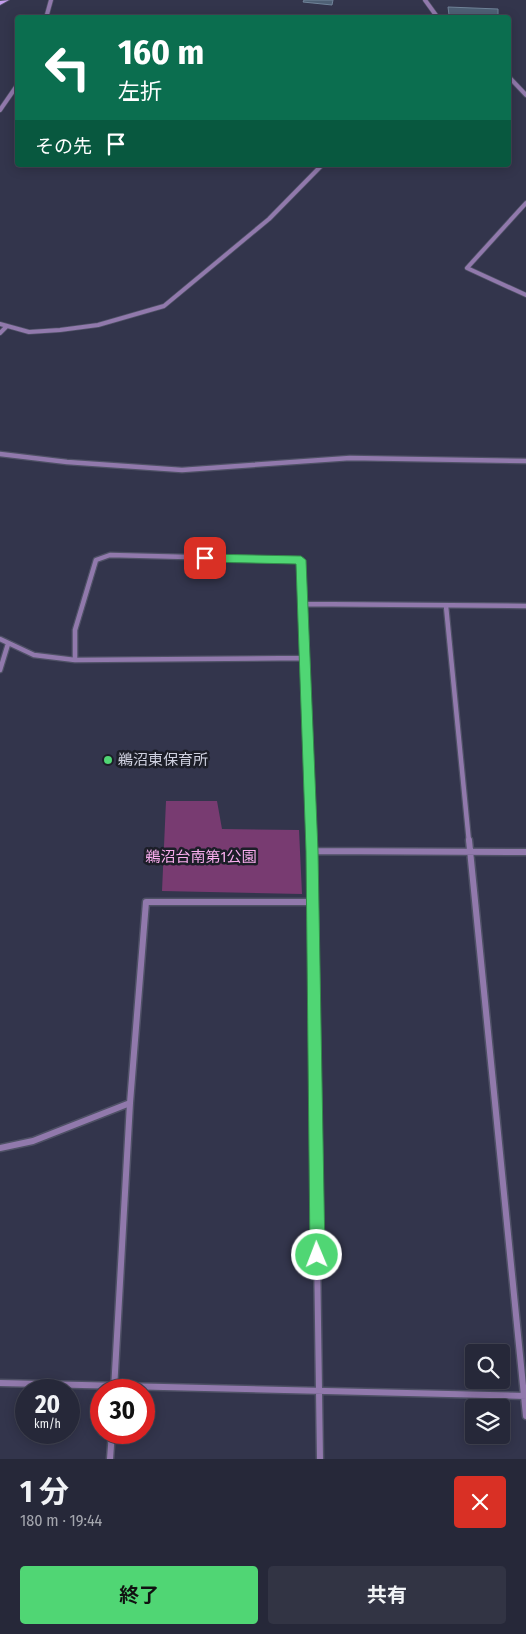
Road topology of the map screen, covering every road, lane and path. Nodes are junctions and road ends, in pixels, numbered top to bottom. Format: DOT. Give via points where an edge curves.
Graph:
graph roads {
  1 [pos="6,0"];
  2 [pos="51,0"];
  3 [pos="426,0"];
  4 [pos="0,3"];
  5 [pos="47,15"];
  6 [pos="436,15"];
  7 [pos="511,80"];
  8 [pos="526,86"];
  9 [pos="15,88"];
  10 [pos="520,88"];
  11 [pos="526,95"];
  12 [pos="0,110"];
  13 [pos="320,167"];
  14 [pos="526,203"];
  15 [pos="526,294"];
  16 [pos="0,324"];
  17 [pos="7,326"];
  18 [pos="0,333"];
  19 [pos="0,454"];
  20 [pos="526,461"];
  21 [pos="302,604"];
  22 [pos="446,606"];
  23 [pos="526,606"];
  24 [pos="0,639"];
  25 [pos="8,644"];
  26 [pos="305,658"];
  27 [pos="75,660"];
  28 [pos="0,670"];
  29 [pos="312,851"];
  30 [pos="471,851"];
  31 [pos="526,852"];
  32 [pos="312,902"];
  33 [pos="130,1103"];
  34 [pos="0,1148"];
  35 [pos="115,1379"];
  36 [pos="0,1383"];
  37 [pos="90,1386"];
  38 [pos="155,1388"];
  39 [pos="319,1392"];
  40 [pos="525,1396"];
  41 [pos="526,1416"];
  42 [pos="111,1444"];
  43 [pos="110,1459"];
  44 [pos="320,1459"];
  1 -- 4 [label="street"];
  2 -- 5 [label="street"];
  3 -- 6 [label="street"];
  7 -- 10 [label="street"];
  8 -- 10 [label="street"];
  9 -- 12 [label="street"];
  10 -- 11 [label="street"];
  13 -- 17 [label="street" via="269,219 164,306 129,318 89,326 29,332"];
  14 -- 15 [label="street" via="467,268"];
  16 -- 17 [label="street"];
  17 -- 18 [label="street"];
  19 -- 20 [label="street" via="182,470 350,458"];
  21 -- 22 [label="street"];
  21 -- 26 [label="street"];
  21 -- 27 [label="street" via="301,560 110,555 96,560 75,630"];
  22 -- 23 [label="street"];
  22 -- 30 [label="street"];
  24 -- 25 [label="street"];
  25 -- 27 [label="street" via="34,655"];
  25 -- 28 [label="street"];
  26 -- 27 [label="street"];
  26 -- 29 [label="street"];
  29 -- 30 [label="street"];
  29 -- 32 [label="street"];
  30 -- 31 [label="street"];
  30 -- 40 [label="street"];
  32 -- 33 [label="street" via="146,902"];
  32 -- 39 [label="street"];
  33 -- 34 [label="street" via="33,1141"];
  33 -- 35 [label="street"];
  36 -- 37 [label="street"];
  38 -- 39 [label="street"];
  39 -- 40 [label="street"];
  39 -- 44 [label="street"];
  40 -- 41 [label="street"];
  42 -- 43 [label="street"];
}
